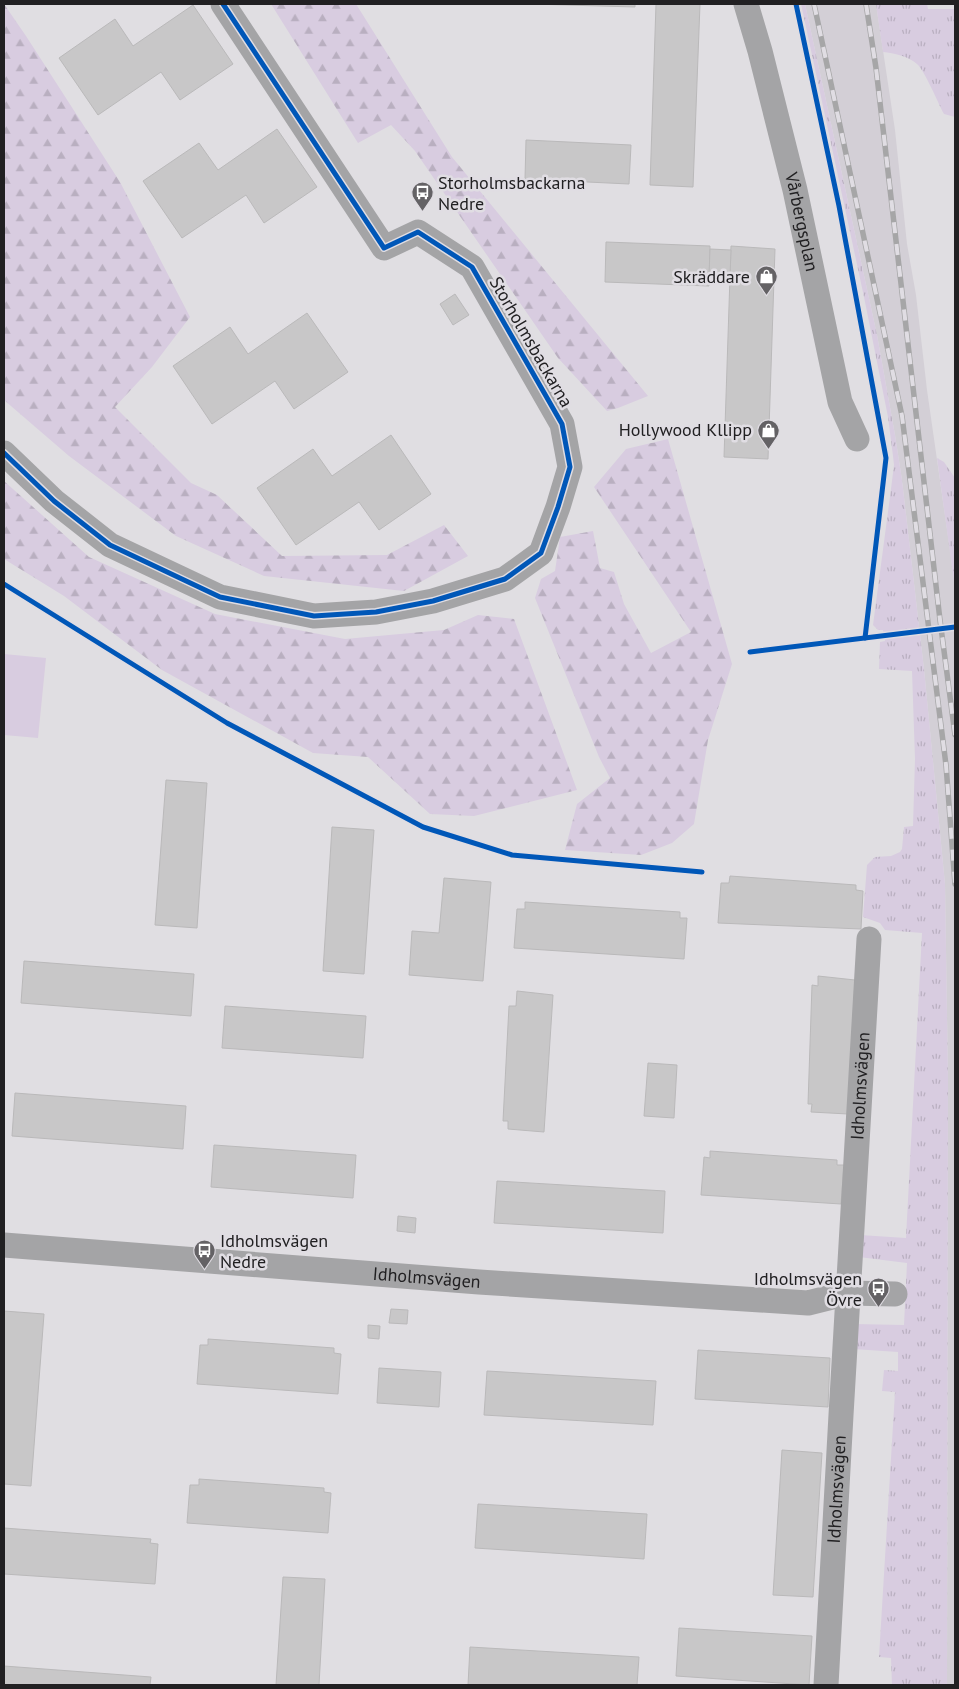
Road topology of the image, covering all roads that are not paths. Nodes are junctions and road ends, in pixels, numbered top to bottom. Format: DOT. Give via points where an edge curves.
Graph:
graph roads {
  1 [pos="223,4"];
  2 [pos="746,4"];
  3 [pos="857,439"];
  4 [pos="4,453"];
  5 [pos="869,939"];
  6 [pos="4,1245"];
  7 [pos="848,1293"];
  8 [pos="895,1294"];
  9 [pos="826,1685"];
  1 -- 4 [label="street, Storholmsbackarna" via="384,248 418,232 472,267 562,424 570,467 541,553 505,578 433,601 376,612 314,616 220,596 110,545 54,501"];
  2 -- 3 [label="street, Vårbergsplan" via="795,190 840,402"];
  5 -- 7 [label="street, Idholmsvägen"];
  6 -- 7 [label="street, Idholmsvägen" via="479,1282 808,1303"];
  7 -- 8 [label="street, Idholmsvägen"];
  7 -- 9 [label="street, Idholmsvägen"];
}
